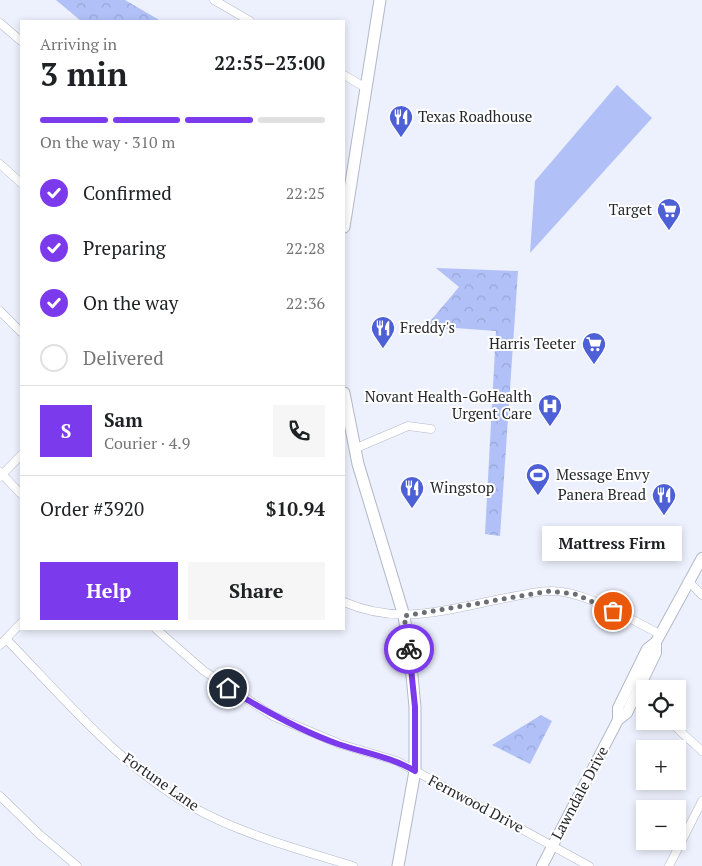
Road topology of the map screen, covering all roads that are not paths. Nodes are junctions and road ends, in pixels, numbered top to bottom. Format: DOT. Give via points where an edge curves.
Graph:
graph roads {
  1 [pos="214,0"];
  2 [pos="380,0"];
  3 [pos="248,20"];
  4 [pos="0,23"];
  5 [pos="20,39"];
  6 [pos="345,77"];
  7 [pos="366,88"];
  8 [pos="0,164"];
  9 [pos="20,182"];
  10 [pos="345,221"];
  11 [pos="0,311"];
  12 [pos="20,331"];
  13 [pos="345,399"];
  14 [pos="431,429"];
  15 [pos="354,449"];
  16 [pos="20,456"];
  17 [pos="1,474"];
  18 [pos="20,493"];
  19 [pos="702,558"];
  20 [pos="688,581"];
  21 [pos="702,595"];
  22 [pos="345,602"];
  23 [pos="404,616"];
  24 [pos="20,624"];
  25 [pos="157,630"];
  26 [pos="658,638"];
  27 [pos="3,642"];
  28 [pos="647,680"];
  29 [pos="636,702"];
  30 [pos="618,720"];
  31 [pos="679,730"];
  32 [pos="702,750"];
  33 [pos="415,771"];
  34 [pos="0,796"];
  35 [pos="702,801"];
  36 [pos="552,845"];
  37 [pos="77,866"];
  38 [pos="353,866"];
  39 [pos="398,866"];
  40 [pos="542,866"];
  41 [pos="589,866"];
  42 [pos="669,866"];
  1 -- 3 [label="street"];
  2 -- 7 [label="main road"];
  4 -- 5 [label="street"];
  6 -- 7 [label="street"];
  7 -- 10 [label="main road"];
  8 -- 9 [label="street"];
  11 -- 12 [label="street"];
  13 -- 15 [label="main road"];
  14 -- 15 [label="street" via="408,426"];
  15 -- 23 [label="main road"];
  16 -- 17 [label="street"];
  17 -- 18 [label="street"];
  19 -- 20 [label="main road, Lawndale Drive"];
  20 -- 21 [label="street"];
  20 -- 26 [label="main road, Lawndale Drive"];
  22 -- 23 [label="street" via="382,615"];
  23 -- 26 [label="street" via="550,591 575,594"];
  23 -- 33 [label="main road" via="415,707"];
  24 -- 27 [label="street"];
  25 -- 33 [label="street, Fernwood Drive" via="204,671 266,712 305,731 397,761"];
  26 -- 28 [label="main road, Lawndale Drive"];
  26 -- 30 [label="main road, Lawndale Drive" via="647,649 626,691 618,708"];
  27 -- 38 [label="street, Fortune Lane" via="114,750 166,790 190,805 266,840"];
  29 -- 30 [label="main road, Lawndale Drive"];
  30 -- 36 [label="main road, Lawndale Drive"];
  31 -- 32 [label="street"];
  33 -- 36 [label="street, Fernwood Drive"];
  33 -- 39 [label="main road"];
  34 -- 37 [label="street"];
  35 -- 42 [label="street"];
  36 -- 40 [label="main road, Lawndale Drive"];
  36 -- 41 [label="street, Fernwood Drive"];
}
